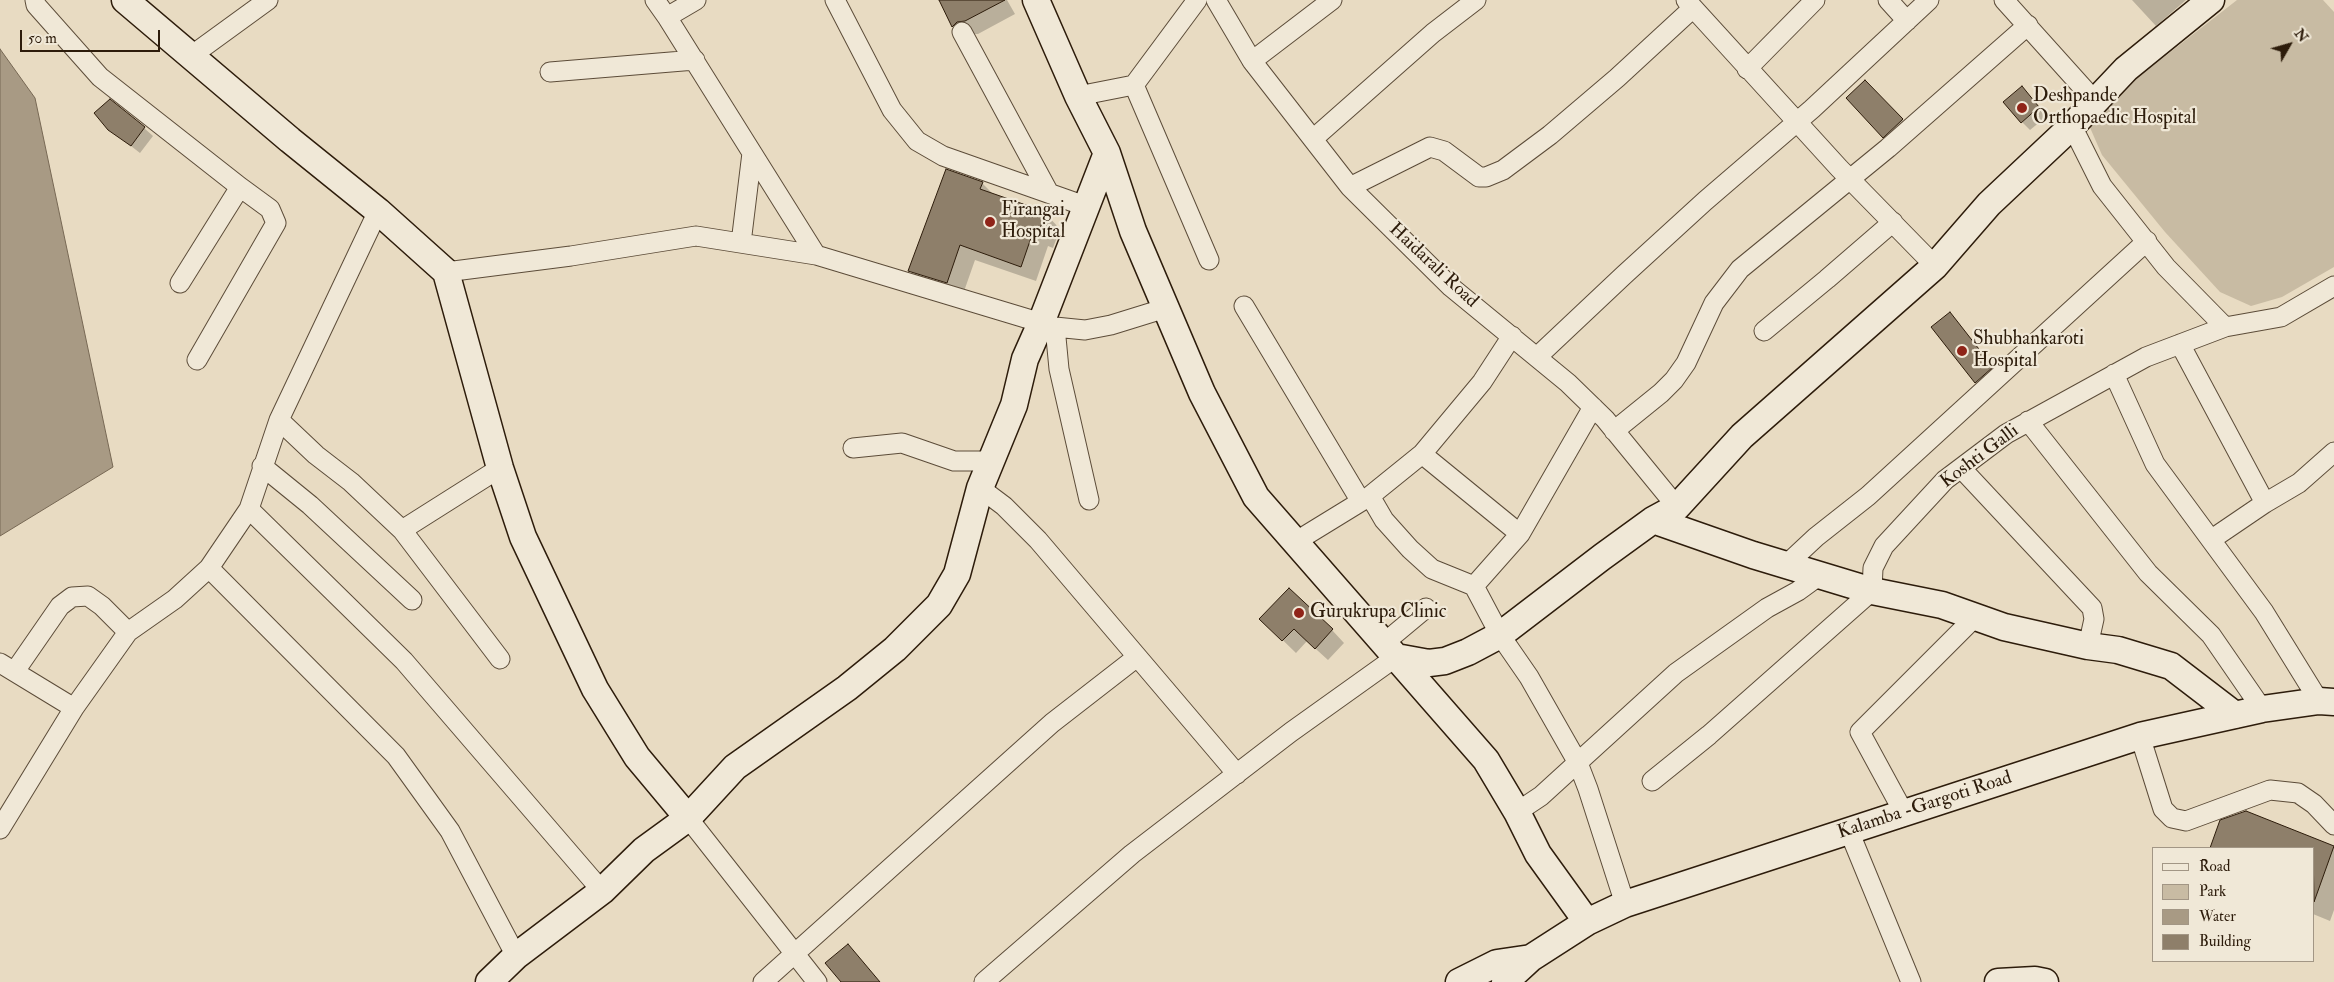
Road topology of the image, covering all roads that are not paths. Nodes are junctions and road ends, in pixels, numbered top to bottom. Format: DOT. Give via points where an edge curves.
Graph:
graph roads {
  1 [pos="35,0"];
  2 [pos="125,0"];
  3 [pos="268,0"];
  4 [pos="654,0"];
  5 [pos="696,0"];
  6 [pos="835,0"];
  7 [pos="1036,0"];
  8 [pos="1197,0"];
  9 [pos="1216,0"];
  10 [pos="1332,0"];
  11 [pos="1476,0"];
  12 [pos="1815,0"];
  13 [pos="1888,0"];
  14 [pos="1929,0"];
  15 [pos="2004,0"];
  16 [pos="2211,0"];
  17 [pos="1690,4"];
  18 [pos="667,17"];
  19 [pos="1907,21"];
  20 [pos="2028,25"];
  21 [pos="962,32"];
  22 [pos="191,56"];
  23 [pos="695,60"];
  24 [pos="1252,61"];
  25 [pos="1747,69"];
  26 [pos="550,72"];
  27 [pos="1134,85"];
  28 [pos="1078,96"];
  29 [pos="2094,100"];
  30 [pos="1797,122"];
  31 [pos="2072,126"];
  32 [pos="1313,139"];
  33 [pos="752,153"];
  34 [pos="1107,153"];
  35 [pos="1850,179"];
  36 [pos="240,187"];
  37 [pos="1350,187"];
  38 [pos="1049,193"];
  39 [pos="1085,206"];
  40 [pos="378,211"];
  41 [pos="1893,222"];
  42 [pos="2147,240"];
  43 [pos="741,243"];
  44 [pos="816,255"];
  45 [pos="1209,260"];
  46 [pos="1936,266"];
  47 [pos="446,272"];
  48 [pos="180,283"];
  49 [pos="2334,286"];
  50 [pos="1244,306"];
  51 [pos="1166,308"];
  52 [pos="1048,325"];
  53 [pos="2225,327"];
  54 [pos="1764,330"];
  55 [pos="1512,336"];
  56 [pos="2180,344"];
  57 [pos="1538,356"];
  58 [pos="197,360"];
  59 [pos="2114,374"];
  60 [pos="1593,407"];
  61 [pos="279,420"];
  62 [pos="2028,421"];
  63 [pos="1614,432"];
  64 [pos="853,448"];
  65 [pos="1422,454"];
  66 [pos="2332,458"];
  67 [pos="993,461"];
  68 [pos="262,466"];
  69 [pos="500,468"];
  70 [pos="1961,468"];
  71 [pos="980,488"];
  72 [pos="1365,498"];
  73 [pos="1089,500"];
  74 [pos="2265,503"];
  75 [pos="1677,507"];
  76 [pos="249,509"];
  77 [pos="1654,520"];
  78 [pos="402,530"];
  79 [pos="1520,534"];
  80 [pos="2212,539"];
  81 [pos="1295,542"];
  82 [pos="1786,564"];
  83 [pos="209,568"];
  84 [pos="1820,575"];
  85 [pos="1474,586"];
  86 [pos="1872,590"];
  87 [pos="412,600"];
  88 [pos="1426,608"];
  89 [pos="1975,617"];
  90 [pos="128,632"];
  91 [pos="1500,635"];
  92 [pos="2088,646"];
  93 [pos="1390,650"];
  94 [pos="1137,657"];
  95 [pos="500,659"];
  96 [pos="7,667"];
  97 [pos="2326,702"];
  98 [pos="74,708"];
  99 [pos="2262,709"];
  100 [pos="2235,715"];
  101 [pos="2140,736"];
  102 [pos="1578,763"];
  103 [pos="1236,774"];
  104 [pos="1652,781"];
  105 [pos="1518,812"];
  106 [pos="1904,813"];
  107 [pos="688,818"];
  108 [pos="2334,825"];
  109 [pos="0,830"];
  110 [pos="1849,831"];
  111 [pos="602,891"];
  112 [pos="1625,904"];
  113 [pos="1587,922"];
  114 [pos="795,954"];
  115 [pos="516,956"];
  116 [pos="1531,958"];
  117 [pos="489,982"];
  118 [pos="763,982"];
  119 [pos="817,982"];
  120 [pos="984,982"];
  121 [pos="1459,982"];
  122 [pos="1505,982"];
  123 [pos="1911,982"];
  124 [pos="1998,982"];
  125 [pos="2045,982"];
  1 -- 36 [label="street" via="100,77"];
  2 -- 22 [label="street"];
  3 -- 22 [label="street"];
  4 -- 18 [label="street"];
  5 -- 18 [label="street"];
  6 -- 38 [label="street" via="892,110 917,141 943,156"];
  7 -- 28 [label="street"];
  8 -- 27 [label="street"];
  9 -- 24 [label="street, Haidarali Road"];
  10 -- 24 [label="street"];
  11 -- 32 [label="street"];
  12 -- 25 [label="street"];
  13 -- 19 [label="street"];
  14 -- 19 [label="street"];
  15 -- 20 [label="street"];
  16 -- 29 [label="street" via="2126,69"];
  17 -- 25 [label="street"];
  17 -- 37 [label="street" via="1580,110 1503,170 1479,177 1444,151 1430,147"];
  18 -- 23 [label="street"];
  19 -- 30 [label="street"];
  20 -- 29 [label="street"];
  20 -- 35 [label="street"];
  21 -- 38 [label="street"];
  22 -- 40 [label="street"];
  23 -- 26 [label="street"];
  23 -- 33 [label="street"];
  24 -- 32 [label="street, Haidarali Road"];
  25 -- 30 [label="street"];
  27 -- 28 [label="street"];
  27 -- 45 [label="street"];
  28 -- 34 [label="street"];
  29 -- 31 [label="street"];
  30 -- 35 [label="street"];
  30 -- 57 [label="street" via="1671,231"];
  31 -- 42 [label="street" via="2102,186"];
  31 -- 46 [label="street" via="1989,204"];
  32 -- 37 [label="street, Haidarali Road"];
  33 -- 43 [label="street"];
  33 -- 44 [label="street"];
  34 -- 39 [label="street"];
  34 -- 51 [label="street" via="1133,231"];
  35 -- 41 [label="street"];
  35 -- 63 [label="street" via="1740,269 1714,303 1686,363 1674,380"];
  36 -- 48 [label="street"];
  36 -- 58 [label="street" via="270,209 276,223"];
  37 -- 55 [label="street, Haidarali Road" via="1451,286"];
  38 -- 39 [label="street"];
  39 -- 52 [label="street"];
  40 -- 47 [label="street"];
  40 -- 61 [label="street"];
  41 -- 46 [label="street"];
  41 -- 54 [label="street"];
  42 -- 53 [label="street" via="2166,267"];
  42 -- 82 [label="street" via="1868,496"];
  43 -- 44 [label="street"];
  43 -- 47 [label="street" via="696,236"];
  44 -- 52 [label="street"];
  46 -- 75 [label="street" via="1742,436"];
  47 -- 69 [label="street"];
  49 -- 53 [label="street, Koshti Galli" via="2281,317"];
  50 -- 72 [label="street"];
  51 -- 52 [label="street" via="1085,330"];
  51 -- 81 [label="street" via="1202,393 1256,497"];
  52 -- 67 [label="street" via="1024,359 1014,405"];
  52 -- 73 [label="street"];
  53 -- 56 [label="street, Koshti Galli"];
  55 -- 57 [label="street, Haidarali Road"];
  55 -- 65 [label="street" via="1482,382"];
  56 -- 59 [label="street, Koshti Galli"];
  56 -- 74 [label="street"];
  57 -- 60 [label="street, Haidarali Road"];
  59 -- 62 [label="street, Koshti Galli"];
  59 -- 80 [label="street" via="2155,464"];
  60 -- 63 [label="street, Haidarali Road"];
  60 -- 79 [label="street"];
  61 -- 68 [label="street"];
  61 -- 78 [label="street"];
  62 -- 70 [label="street, Koshti Galli"];
  62 -- 99 [label="street" via="2148,574 2211,635"];
  63 -- 75 [label="street, Haidarali Road"];
  64 -- 67 [label="street" via="902,443 954,462"];
  65 -- 72 [label="street"];
  65 -- 79 [label="street"];
  66 -- 74 [label="street"];
  67 -- 71 [label="street"];
  68 -- 76 [label="street"];
  68 -- 87 [label="street"];
  69 -- 78 [label="street"];
  69 -- 107 [label="street" via="523,537 595,690 637,757"];
  70 -- 86 [label="street, Koshti Galli" via="1945,480 1884,546 1873,568"];
  70 -- 92 [label="street" via="2092,608 2094,619"];
  71 -- 94 [label="street" via="1004,506 1038,540"];
  71 -- 107 [label="street" via="957,574 939,604 895,649 847,688 735,767"];
  72 -- 81 [label="street"];
  72 -- 85 [label="street" via="1410,549 1432,568"];
  74 -- 80 [label="street"];
  75 -- 77 [label="street"];
  76 -- 83 [label="street"];
  76 -- 111 [label="street" via="404,661"];
  77 -- 82 [label="street"];
  77 -- 91 [label="street"];
  78 -- 95 [label="street"];
  79 -- 85 [label="street"];
  80 -- 97 [label="street"];
  81 -- 93 [label="street"];
  82 -- 84 [label="street"];
  83 -- 90 [label="street" via="175,599"];
  83 -- 115 [label="street" via="396,756 450,831"];
  84 -- 86 [label="street"];
  84 -- 102 [label="street" via="1759,613 1676,673"];
  85 -- 91 [label="street"];
  86 -- 89 [label="street" via="1942,605"];
  86 -- 104 [label="street" via="1710,735"];
  88 -- 93 [label="street"];
  89 -- 92 [label="street"];
  89 -- 106 [label="street" via="1860,732"];
  90 -- 96 [label="street" via="88,596 72,597 60,606"];
  90 -- 98 [label="street"];
  91 -- 93 [label="street" via="1445,661 1429,663"];
  91 -- 102 [label="street" via="1529,677"];
  92 -- 100 [label="street" via="2118,650 2171,666"];
  93 -- 103 [label="street"];
  93 -- 105 [label="street" via="1486,760"];
  94 -- 103 [label="street"];
  94 -- 114 [label="street" via="1052,723"];
  96 -- 98 [label="street"];
  97 -- 99 [label="street, Kalamba -Gargoti Road"];
  98 -- 109 [label="street"];
  99 -- 100 [label="street, Kalamba -Gargoti Road"];
  100 -- 101 [label="street, Kalamba -Gargoti Road"];
  101 -- 106 [label="street, Kalamba -Gargoti Road"];
  101 -- 108 [label="street" via="2163,809 2172,818 2186,821 2270,790 2298,793"];
  102 -- 105 [label="street"];
  102 -- 112 [label="street"];
  103 -- 120 [label="street" via="1132,854"];
  105 -- 113 [label="street" via="1538,854"];
  106 -- 110 [label="street, Kalamba -Gargoti Road"];
  107 -- 111 [label="street" via="644,850"];
  107 -- 114 [label="street"];
  110 -- 112 [label="street, Kalamba -Gargoti Road"];
  110 -- 123 [label="street"];
  111 -- 115 [label="street"];
  112 -- 113 [label="street, Kalamba -Gargoti Road"];
  113 -- 116 [label="street, Kalamba -Gargoti Road"];
  114 -- 118 [label="street"];
  114 -- 119 [label="street"];
  115 -- 117 [label="street"];
  116 -- 121 [label="street, Kalamba -Gargoti Road" via="1497,963"];
  116 -- 122 [label="street, Kalamba -Gargoti Road"];
  124 -- 125 [label="street"];
}
